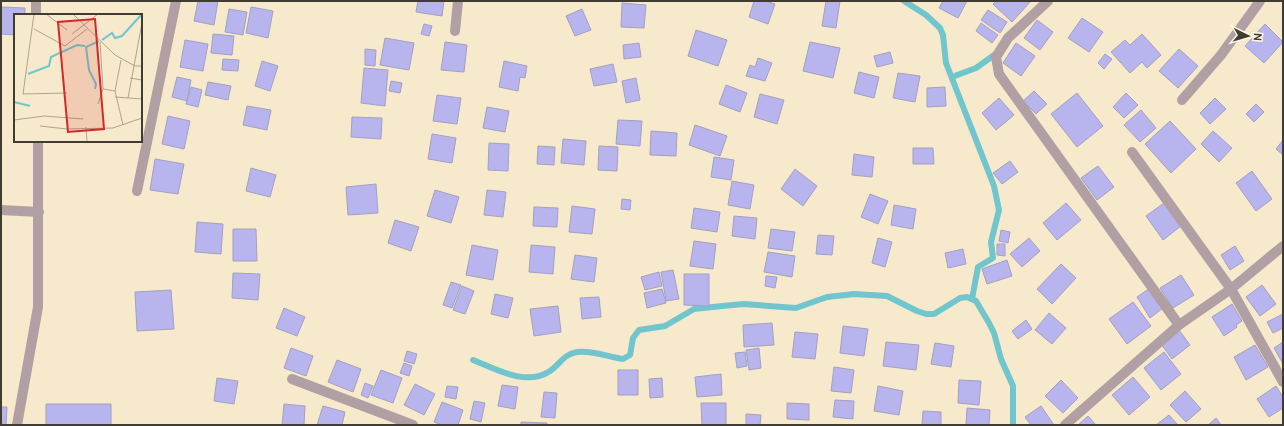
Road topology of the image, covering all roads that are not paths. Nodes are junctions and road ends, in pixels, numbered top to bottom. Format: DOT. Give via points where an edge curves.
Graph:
graph roads {
  1 [pos="36,1"];
  2 [pos="176,1"];
  3 [pos="458,1"];
  4 [pos="1048,1"];
  5 [pos="1260,1"];
  6 [pos="36,14"];
  7 [pos="455,31"];
  8 [pos="1182,100"];
  9 [pos="38,142"];
  10 [pos="1132,152"];
  11 [pos="137,191"];
  12 [pos="1,210"];
  13 [pos="39,212"];
  14 [pos="1283,246"];
  15 [pos="1231,289"];
  16 [pos="1179,325"];
  17 [pos="292,379"];
  18 [pos="1283,382"];
  19 [pos="17,425"];
  20 [pos="413,425"];
  21 [pos="1065,425"];
  1 -- 6 [label="street"];
  2 -- 11 [label="street"];
  3 -- 7 [label="street"];
  4 -- 16 [label="street" via="1005,43 996,56 999,74"];
  5 -- 8 [label="street" via="1221,55"];
  9 -- 13 [label="street"];
  10 -- 15 [label="street"];
  12 -- 13 [label="street"];
  13 -- 19 [label="street" via="38,307"];
  14 -- 15 [label="street"];
  15 -- 16 [label="street"];
  15 -- 18 [label="street"];
  16 -- 21 [label="street"];
  17 -- 20 [label="street"];
}
